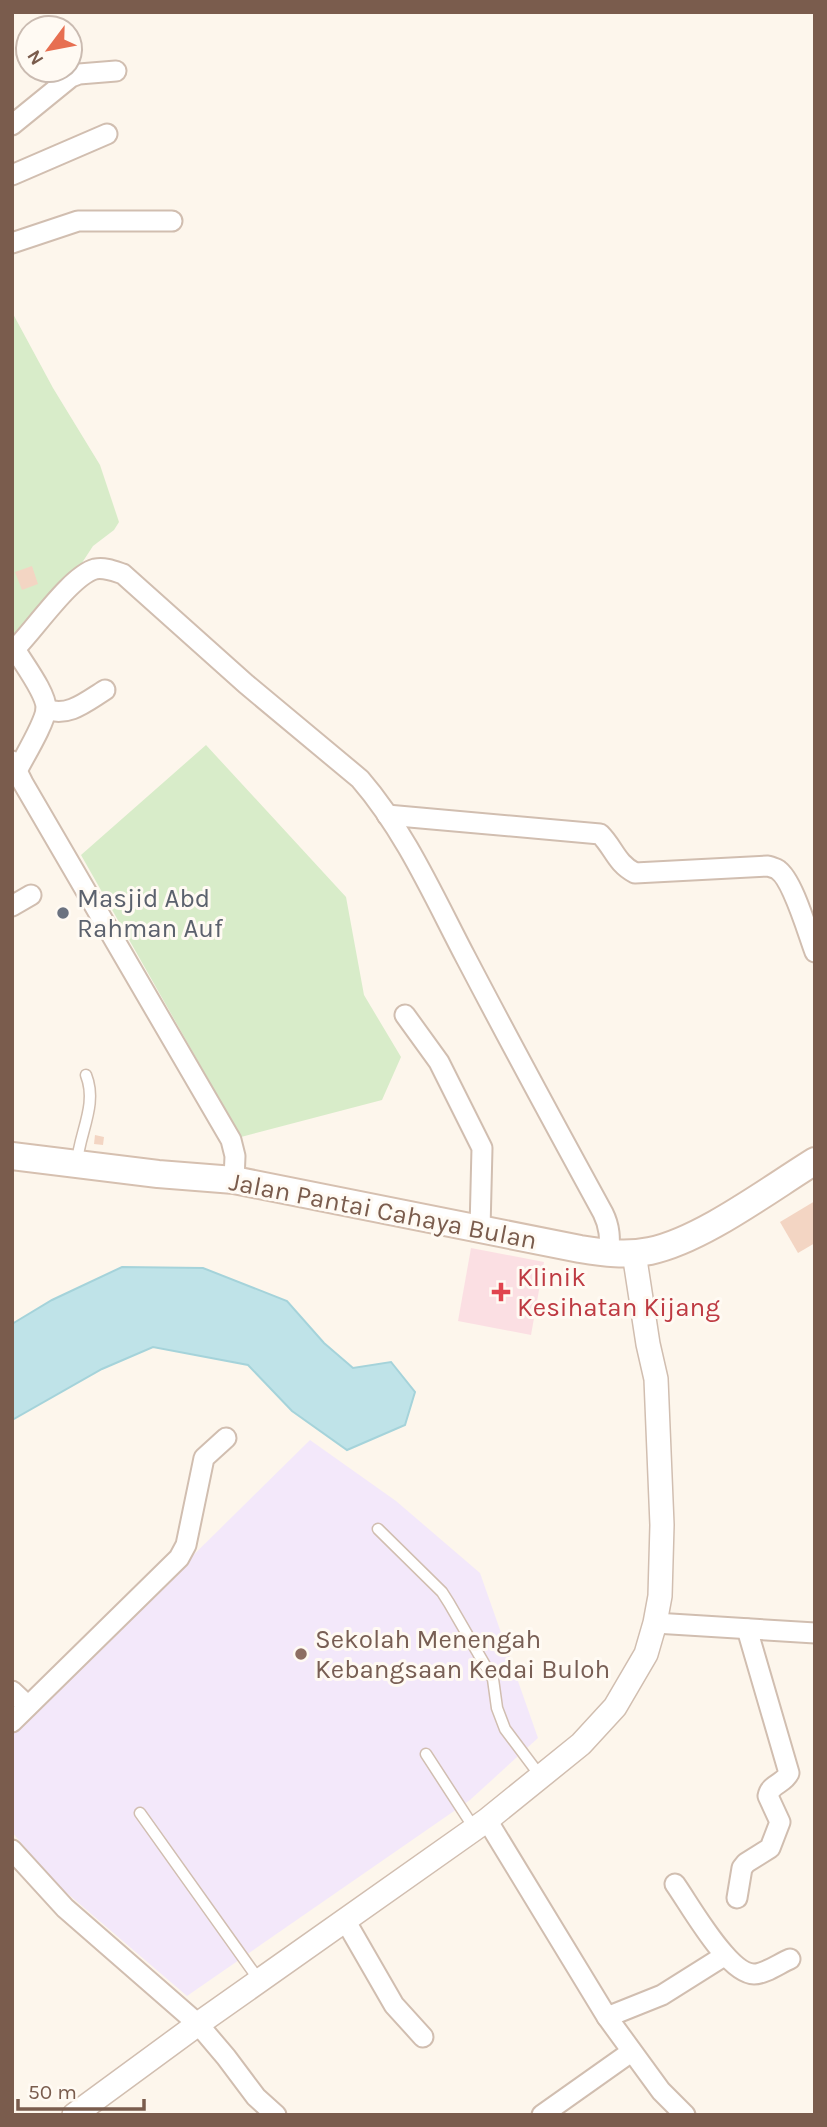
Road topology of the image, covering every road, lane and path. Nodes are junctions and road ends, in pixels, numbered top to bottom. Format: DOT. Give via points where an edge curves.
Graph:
graph roads {
  1 [pos="116,71"];
  2 [pos="12,125"];
  3 [pos="107,134"];
  4 [pos="12,175"];
  5 [pos="172,220"];
  6 [pos="12,243"];
  7 [pos="14,650"];
  8 [pos="105,690"];
  9 [pos="46,709"];
  10 [pos="16,775"];
  11 [pos="387,815"];
  12 [pos="32,895"];
  13 [pos="12,906"];
  14 [pos="815,952"];
  15 [pos="405,1015"];
  16 [pos="86,1075"];
  17 [pos="12,1156"];
  18 [pos="815,1161"];
  19 [pos="77,1164"];
  20 [pos="234,1181"];
  21 [pos="480,1229"];
  22 [pos="630,1253"];
  23 [pos="226,1438"];
  24 [pos="378,1529"];
  25 [pos="655,1623"];
  26 [pos="747,1629"];
  27 [pos="815,1633"];
  28 [pos="12,1691"];
  29 [pos="29,1706"];
  30 [pos="12,1722"];
  31 [pos="426,1754"];
  32 [pos="542,1778"];
  33 [pos="140,1813"];
  34 [pos="481,1825"];
  35 [pos="12,1850"];
  36 [pos="676,1884"];
  37 [pos="737,1898"];
  38 [pos="345,1920"];
  39 [pos="724,1956"];
  40 [pos="790,1959"];
  41 [pos="259,1980"];
  42 [pos="607,2017"];
  43 [pos="198,2024"];
  44 [pos="424,2037"];
  45 [pos="631,2052"];
  46 [pos="74,2115"];
  47 [pos="276,2115"];
  48 [pos="542,2115"];
  49 [pos="685,2115"];
  1 -- 2 [label="street" via="71,77"];
  3 -- 4 [label="street"];
  5 -- 6 [label="street" via="78,221"];
  7 -- 9 [label="street"];
  7 -- 11 [label="street" via="81,576 97,569 122,574 360,779"];
  8 -- 9 [label="street" via="65,712"];
  9 -- 10 [label="street"];
  10 -- 20 [label="street" via="231,1140 236,1156"];
  11 -- 14 [label="street" via="600,834 625,868 635,873 778,869 797,902"];
  11 -- 22 [label="street" via="603,1213 610,1237"];
  12 -- 13 [label="street"];
  15 -- 21 [label="street" via="439,1062 482,1148"];
  16 -- 19 [label="lane" via="91,1097"];
  17 -- 19 [label="main road, Jalan Pantai Cahaya Bulan"];
  18 -- 22 [label="main road" via="698,1232 667,1246"];
  19 -- 20 [label="main road, Jalan Pantai Cahaya Bulan"];
  20 -- 21 [label="main road, Jalan Pantai Cahaya Bulan"];
  21 -- 22 [label="main road, Jalan Pantai Cahaya Bulan"];
  22 -- 25 [label="street" via="656,1379 662,1525"];
  23 -- 29 [label="street" via="205,1458 186,1545 178,1558"];
  24 -- 32 [label="lane" via="442,1592 494,1679 505,1729"];
  25 -- 26 [label="street"];
  25 -- 32 [label="street" via="646,1654 615,1707"];
  26 -- 27 [label="street"];
  26 -- 37 [label="street" via="789,1773 770,1788 768,1796 780,1822 774,1843 746,1863"];
  28 -- 29 [label="street"];
  29 -- 30 [label="street"];
  31 -- 34 [label="lane"];
  32 -- 34 [label="street"];
  33 -- 41 [label="lane"];
  34 -- 38 [label="street"];
  34 -- 42 [label="street"];
  35 -- 43 [label="street" via="65,1908"];
  36 -- 39 [label="street"];
  38 -- 41 [label="street"];
  38 -- 44 [label="street" via="394,2005"];
  39 -- 40 [label="street" via="744,1971 757,1974"];
  39 -- 42 [label="street" via="662,1995"];
  41 -- 43 [label="street"];
  42 -- 45 [label="street"];
  43 -- 46 [label="street"];
  43 -- 47 [label="street"];
  45 -- 48 [label="street"];
  45 -- 49 [label="street"];
}
